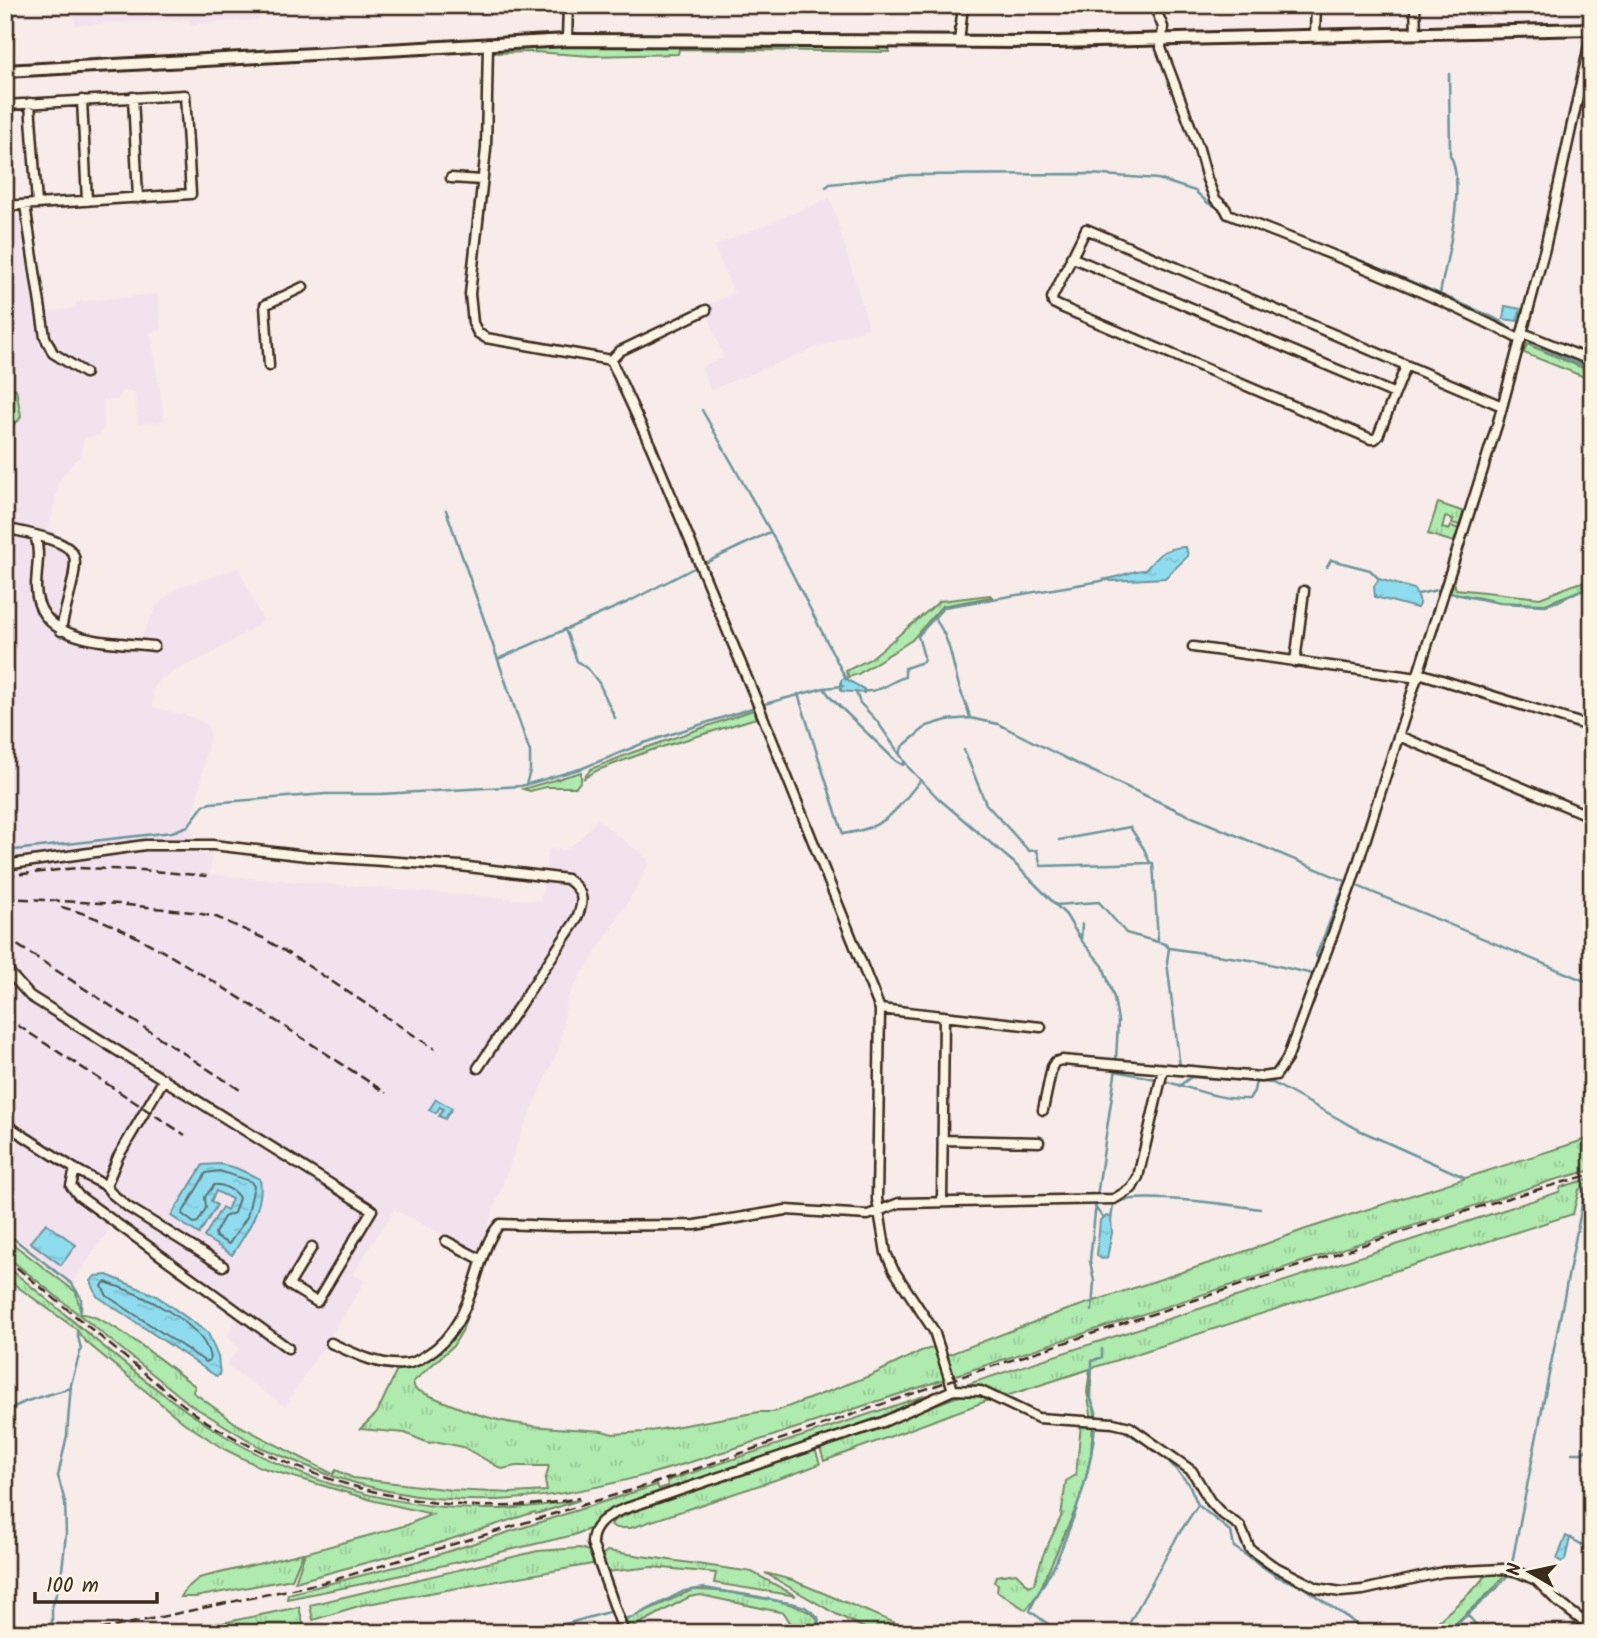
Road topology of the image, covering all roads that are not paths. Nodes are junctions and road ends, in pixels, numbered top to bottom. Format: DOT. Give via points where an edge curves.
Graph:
graph roads {
  1 [pos="568,5"];
  2 [pos="963,5"];
  3 [pos="1154,5"];
  4 [pos="1316,5"];
  5 [pos="1415,5"];
  6 [pos="1592,31"];
  7 [pos="1416,33"];
  8 [pos="1315,35"];
  9 [pos="1161,39"];
  10 [pos="567,40"];
  11 [pos="959,42"];
  12 [pos="488,43"];
  13 [pos="5,71"];
  14 [pos="133,97"];
  15 [pos="82,100"];
  16 [pos="30,103"];
  17 [pos="5,105"];
  18 [pos="451,178"];
  19 [pos="482,180"];
  20 [pos="138,198"];
  21 [pos="87,201"];
  22 [pos="37,204"];
  23 [pos="25,205"];
  24 [pos="5,206"];
  25 [pos="1071,257"];
  26 [pos="303,287"];
  27 [pos="706,310"];
  28 [pos="1522,336"];
  29 [pos="611,359"];
  30 [pos="1592,361"];
  31 [pos="270,366"];
  32 [pos="1406,366"];
  33 [pos="85,373"];
  34 [pos="1395,394"];
  35 [pos="1502,406"];
  36 [pos="5,528"];
  37 [pos="35,535"];
  38 [pos="1304,591"];
  39 [pos="61,631"];
  40 [pos="154,646"];
  41 [pos="1193,647"];
  42 [pos="1295,662"];
  43 [pos="1418,676"];
  44 [pos="1592,727"];
  45 [pos="1399,736"];
  46 [pos="1592,817"];
  47 [pos="5,865"];
  48 [pos="5,968"];
  49 [pos="880,1009"];
  50 [pos="944,1016"];
  51 [pos="1041,1027"];
  52 [pos="478,1068"];
  53 [pos="1163,1070"];
  54 [pos="164,1079"];
  55 [pos="1044,1110"];
  56 [pos="5,1124"];
  57 [pos="943,1140"];
  58 [pos="1039,1142"];
  59 [pos="75,1169"];
  60 [pos="106,1186"];
  61 [pos="942,1202"];
  62 [pos="880,1211"];
  63 [pos="446,1241"];
  64 [pos="312,1247"];
  65 [pos="482,1260"];
  66 [pos="223,1266"];
  67 [pos="331,1343"];
  68 [pos="288,1348"];
  69 [pos="953,1390"];
  70 [pos="1592,1628"];
  71 [pos="624,1633"];
  1 -- 10 [label="street"];
  2 -- 11 [label="street"];
  3 -- 9 [label="street" via="1163,26"];
  4 -- 8 [label="street"];
  5 -- 7 [label="street"];
  6 -- 7 [label="main road"];
  6 -- 28 [label="street"];
  7 -- 8 [label="main road"];
  8 -- 9 [label="main road"];
  9 -- 11 [label="main road"];
  9 -- 28 [label="street" via="1207,179 1228,214"];
  10 -- 11 [label="main road"];
  10 -- 12 [label="main road"];
  12 -- 13 [label="main road"];
  12 -- 19 [label="street"];
  14 -- 15 [label="street"];
  14 -- 20 [label="street"];
  14 -- 20 [label="street" via="185,95 191,194"];
  15 -- 16 [label="street"];
  15 -- 21 [label="street"];
  16 -- 17 [label="street"];
  16 -- 22 [label="street"];
  18 -- 19 [label="street"];
  19 -- 29 [label="street" via="470,294 478,333 495,340"];
  20 -- 21 [label="street"];
  21 -- 22 [label="street"];
  22 -- 23 [label="street"];
  23 -- 24 [label="street"];
  23 -- 33 [label="street" via="45,337 53,353"];
  25 -- 32 [label="street" via="1086,229"];
  25 -- 34 [label="street"];
  25 -- 34 [label="street" via="1053,303 1347,429 1375,439"];
  26 -- 31 [label="street" via="265,304"];
  27 -- 29 [label="street"];
  28 -- 30 [label="street"];
  28 -- 35 [label="street"];
  29 -- 49 [label="street"];
  32 -- 34 [label="street"];
  32 -- 35 [label="street"];
  35 -- 43 [label="street"];
  36 -- 37 [label="street"];
  37 -- 39 [label="street" via="40,608"];
  37 -- 39 [label="street" via="74,555"];
  38 -- 42 [label="street"];
  39 -- 40 [label="street"];
  41 -- 42 [label="street"];
  42 -- 43 [label="street"];
  43 -- 44 [label="street"];
  43 -- 45 [label="street"];
  45 -- 46 [label="street"];
  45 -- 53 [label="street" via="1343,908 1280,1070 1261,1077"];
  47 -- 52 [label="street" via="173,844 460,866 566,879 581,894 582,907"];
  48 -- 54 [label="street" via="30,996"];
  49 -- 50 [label="street"];
  49 -- 62 [label="street"];
  50 -- 51 [label="street"];
  50 -- 57 [label="street"];
  53 -- 55 [label="street" via="1055,1062"];
  53 -- 61 [label="street" via="1138,1177 1126,1193 1097,1200"];
  54 -- 60 [label="street"];
  54 -- 64 [label="street" via="372,1210 317,1301 289,1285"];
  56 -- 59 [label="street"];
  57 -- 58 [label="street"];
  57 -- 61 [label="street"];
  59 -- 60 [label="street"];
  59 -- 68 [label="street" via="71,1186 79,1196"];
  60 -- 66 [label="street" via="128,1206"];
  61 -- 62 [label="street" via="899,1203"];
  62 -- 65 [label="street" via="868,1215 786,1210 695,1224 507,1223 495,1229"];
  62 -- 69 [label="street" via="886,1253 928,1318"];
  63 -- 65 [label="street"];
  65 -- 67 [label="street" via="454,1331 413,1363 370,1359"];
  69 -- 70 [label="street" via="981,1391 1038,1418 1130,1427 1192,1471 1210,1501 1240,1525 1250,1549 1317,1588 1363,1590 1443,1572 1503,1569 1536,1580"];
  69 -- 71 [label="street" via="883,1422 624,1509 604,1520 592,1543"];
}
